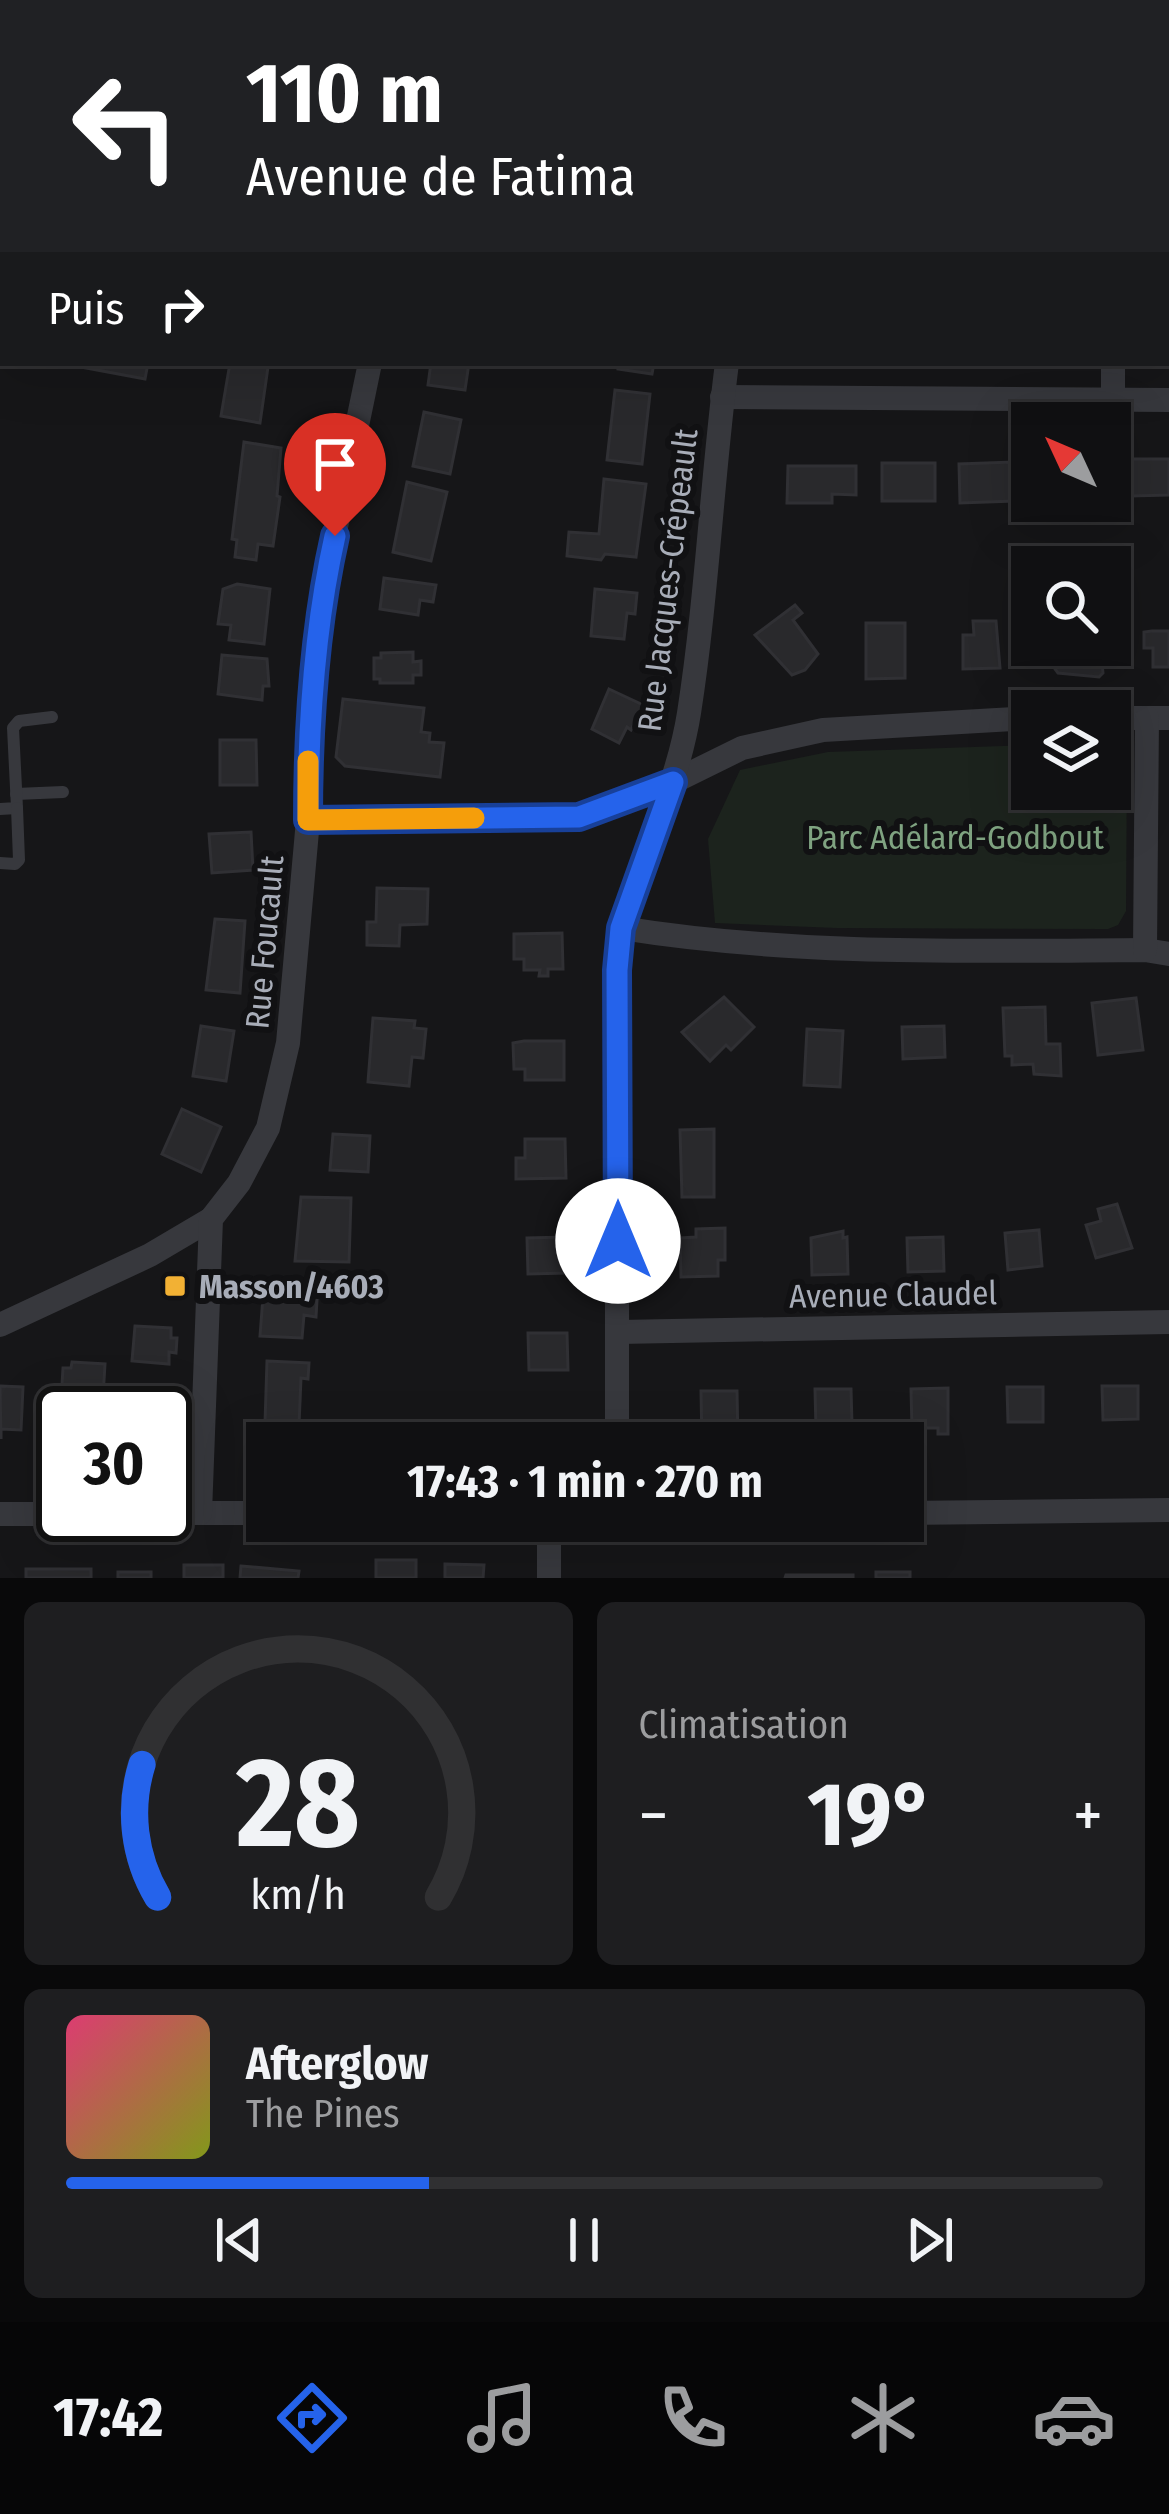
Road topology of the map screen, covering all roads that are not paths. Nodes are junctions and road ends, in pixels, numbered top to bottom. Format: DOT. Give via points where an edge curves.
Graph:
graph roads {
  1 [pos="369,366"];
  2 [pos="727,366"];
  3 [pos="1113,366"];
  4 [pos="722,397"];
  5 [pos="1169,400"];
  6 [pos="1113,401"];
  7 [pos="52,717"];
  8 [pos="1158,718"];
  9 [pos="1011,719"];
  10 [pos="673,782"];
  11 [pos="63,792"];
  12 [pos="16,801"];
  13 [pos="0,809"];
  14 [pos="308,820"];
  15 [pos="0,863"];
  16 [pos="621,928"];
  17 [pos="1157,952"];
  18 [pos="211,1219"];
  19 [pos="1169,1322"];
  20 [pos="0,1325"];
  21 [pos="619,1332"];
  22 [pos="617,1422"];
  23 [pos="1169,1510"];
  24 [pos="192,1513"];
  25 [pos="200,1513"];
  26 [pos="246,1513"];
  27 [pos="924,1513"];
  28 [pos="0,1514"];
  29 [pos="36,1514"];
  30 [pos="549,1542"];
  31 [pos="549,1578"];
  1 -- 14 [label="street, Rue Foucault" via="325,580"];
  2 -- 4 [label="street, Rue Jacques-Crépeault"];
  3 -- 6 [label="street"];
  4 -- 6 [label="street"];
  4 -- 10 [label="street, Rue Jacques-Crépeault" via="688,714"];
  5 -- 6 [label="street"];
  7 -- 12 [label="lane" via="13,728"];
  8 -- 17 [label="street"];
  9 -- 10 [label="street" via="823,730 742,748"];
  10 -- 14 [label="street" via="579,817"];
  10 -- 16 [label="street, Rue Jacques-Crépeault"];
  11 -- 12 [label="lane"];
  12 -- 13 [label="lane"];
  12 -- 15 [label="lane" via="19,860"];
  14 -- 18 [label="street, Rue Foucault" via="288,1043 268,1128"];
  16 -- 17 [label="street" via="851,951"];
  16 -- 21 [label="street, Rue Jacques-Crépeault"];
  18 -- 20 [label="street"];
  18 -- 25 [label="street"];
  19 -- 21 [label="street, Avenue Claudel"];
  21 -- 22 [label="street, Rue Jacques-Crépeault"];
  23 -- 27 [label="street"];
  24 -- 25 [label="street"];
  25 -- 26 [label="street"];
  28 -- 29 [label="street"];
  30 -- 31 [label="street"];
}
